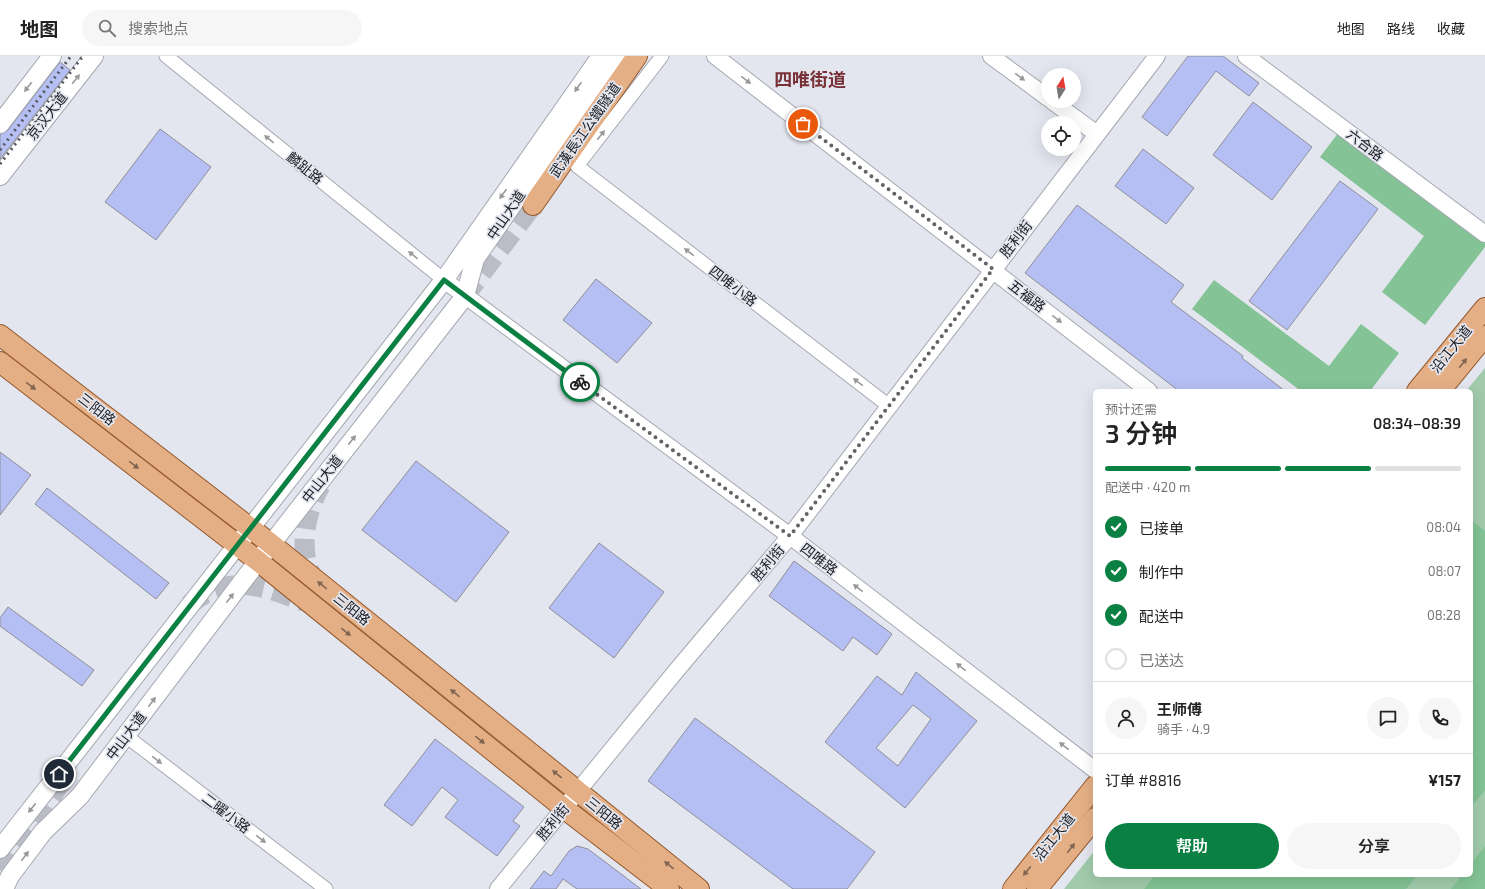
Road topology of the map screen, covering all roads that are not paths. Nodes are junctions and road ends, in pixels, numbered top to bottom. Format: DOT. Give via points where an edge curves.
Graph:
graph roads {
  1 [pos="52,56"];
  2 [pos="94,56"];
  3 [pos="166,56"];
  4 [pos="601,56"];
  5 [pos="621,56"];
  6 [pos="637,56"];
  7 [pos="662,56"];
  8 [pos="715,56"];
  9 [pos="991,56"];
  10 [pos="1157,56"];
  11 [pos="1246,56"];
  12 [pos="1041,93"];
  13 [pos="1062,108"];
  14 [pos="0,124"];
  15 [pos="1097,134"];
  16 [pos="0,176"];
  17 [pos="533,205"];
  18 [pos="1485,234"];
  19 [pos="993,269"];
  20 [pos="444,280"];
  21 [pos="465,296"];
  22 [pos="1485,308"];
  23 [pos="0,335"];
  24 [pos="1485,336"];
  25 [pos="0,362"];
  26 [pos="1146,389"];
  27 [pos="1419,389"];
  28 [pos="1442,389"];
  29 [pos="889,406"];
  30 [pos="250,528"];
  31 [pos="790,536"];
  32 [pos="271,544"];
  33 [pos="238,545"];
  34 [pos="258,561"];
  35 [pos="126,736"];
  36 [pos="1093,768"];
  37 [pos="1093,789"];
  38 [pos="578,792"];
  39 [pos="565,809"];
  40 [pos="1093,820"];
  41 [pos="0,849"];
  42 [pos="4,889"];
  43 [pos="326,889"];
  44 [pos="498,889"];
  45 [pos="669,889"];
  46 [pos="699,889"];
  47 [pos="1013,889"];
  48 [pos="1037,889"];
  1 -- 14 [label="main road, one-way"];
  16 -- 2 [label="main road, 京汉大道, one-way"];
  20 -- 3 [label="street, 麟趾路, one-way"];
  4 -- 20 [label="main road, 中山大道, one-way"];
  5 -- 21 [label="main road, 中山大道" via="578,118 549,152 475,260"];
  6 -- 17 [label="main road, 武漢長江公鐵隧道"];
  29 -- 7 [label="street, 四唯小路, one-way" via="577,166"];
  8 -- 19 [label="street, 五福路, one-way"];
  9 -- 12 [label="street, one-way"];
  10 -- 15 [label="street, 胜利街"];
  11 -- 18 [label="street, 六合路"];
  13 -- 15 [label="street"];
  15 -- 19 [label="street, 胜利街"];
  19 -- 26 [label="street, 五福路, one-way"];
  19 -- 29 [label="street, 胜利街"];
  20 -- 21 [label="street, 四唯路"];
  20 -- 30 [label="main road, 中山大道"];
  21 -- 31 [label="street, 四唯路"];
  32 -- 21 [label="main road, 中山大道, one-way"];
  22 -- 27 [label="main road, 沿江大道"];
  23 -- 30 [label="main road, 三阳路"];
  28 -- 24 [label="main road, 沿江大道, one-way"];
  25 -- 33 [label="main road, 三阳路, one-way"];
  29 -- 31 [label="street, 胜利街"];
  30 -- 32 [label="main road, 三阳路"];
  30 -- 33 [label="main road, 中山大道"];
  36 -- 31 [label="street, 四唯路, one-way"];
  31 -- 38 [label="street, 胜利街"];
  32 -- 34 [label="main road, 中山大道"];
  38 -- 32 [label="main road, 三阳路, one-way"];
  33 -- 34 [label="main road, 三阳路"];
  33 -- 41 [label="main road, 中山大道, one-way"];
  35 -- 34 [label="main road, 中山大道, one-way"];
  34 -- 39 [label="main road, 三阳路, one-way"];
  42 -- 35 [label="main road, 中山大道, one-way" via="10,876 43,832 80,796"];
  35 -- 43 [label="street, 二曜小路, one-way"];
  37 -- 47 [label="main road, 沿江大道, one-way"];
  38 -- 39 [label="street, 胜利街"];
  46 -- 38 [label="main road, 三阳路, one-way"];
  39 -- 44 [label="street, 胜利街"];
  39 -- 45 [label="main road, 三阳路"];
  48 -- 40 [label="main road, 沿江大道, one-way"];
}
